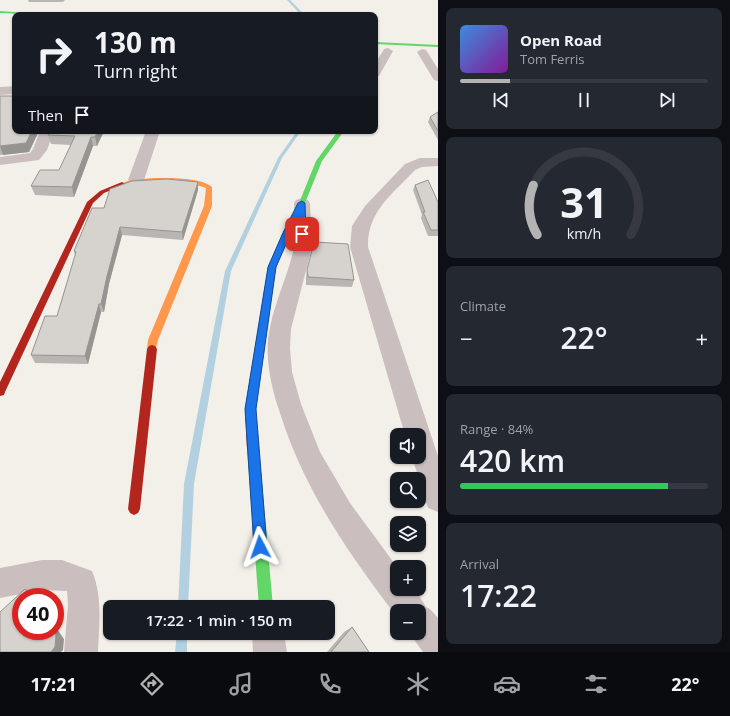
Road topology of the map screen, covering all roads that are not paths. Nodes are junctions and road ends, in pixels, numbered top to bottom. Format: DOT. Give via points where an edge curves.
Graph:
graph roads {
  1 [pos="0,12"];
  2 [pos="12,13"];
  3 [pos="0,17"];
  4 [pos="12,19"];
  5 [pos="438,46"];
  6 [pos="380,48"];
  7 [pos="422,52"];
  8 [pos="438,53"];
  9 [pos="378,58"];
  10 [pos="438,78"];
  11 [pos="0,90"];
  12 [pos="12,90"];
  13 [pos="46,134"];
  14 [pos="152,134"];
  15 [pos="339,134"];
  16 [pos="0,161"];
  17 [pos="438,162"];
  18 [pos="136,180"];
  19 [pos="302,203"];
  20 [pos="0,392"];
  21 [pos="416,428"];
  22 [pos="426,459"];
  23 [pos="438,498"];
  24 [pos="134,509"];
  25 [pos="0,583"];
  26 [pos="265,600"];
  27 [pos="407,604"];
  28 [pos="426,629"];
  29 [pos="269,640"];
  30 [pos="438,645"];
  31 [pos="81,652"];
  32 [pos="270,652"];
  1 -- 2 [label="street"];
  3 -- 4 [label="street"];
  5 -- 6 [label="street"];
  6 -- 7 [label="street"];
  6 -- 9 [label="street"];
  7 -- 8 [label="street"];
  7 -- 10 [label="street"];
  11 -- 12 [label="street"];
  13 -- 16 [label="street" via="40,150 34,157"];
  14 -- 18 [label="street"];
  15 -- 19 [label="street" via="319,161"];
  17 -- 21 [label="street" via="415,163 410,167 370,210 362,222 359,233 359,247"];
  18 -- 20 [label="street" via="112,186 90,202"];
  18 -- 24 [label="street" via="200,183 209,186 210,191 208,206 153,340"];
  19 -- 26 [label="street" via="272,267 250,409"];
  19 -- 27 [label="street" via="303,250 279,337 278,356 282,382 297,431 323,486 359,543"];
  22 -- 23 [label="street"];
  25 -- 31 [label="street" via="48,574 74,577 81,582 84,605"];
  28 -- 30 [label="street"];
  29 -- 32 [label="street"];
}
